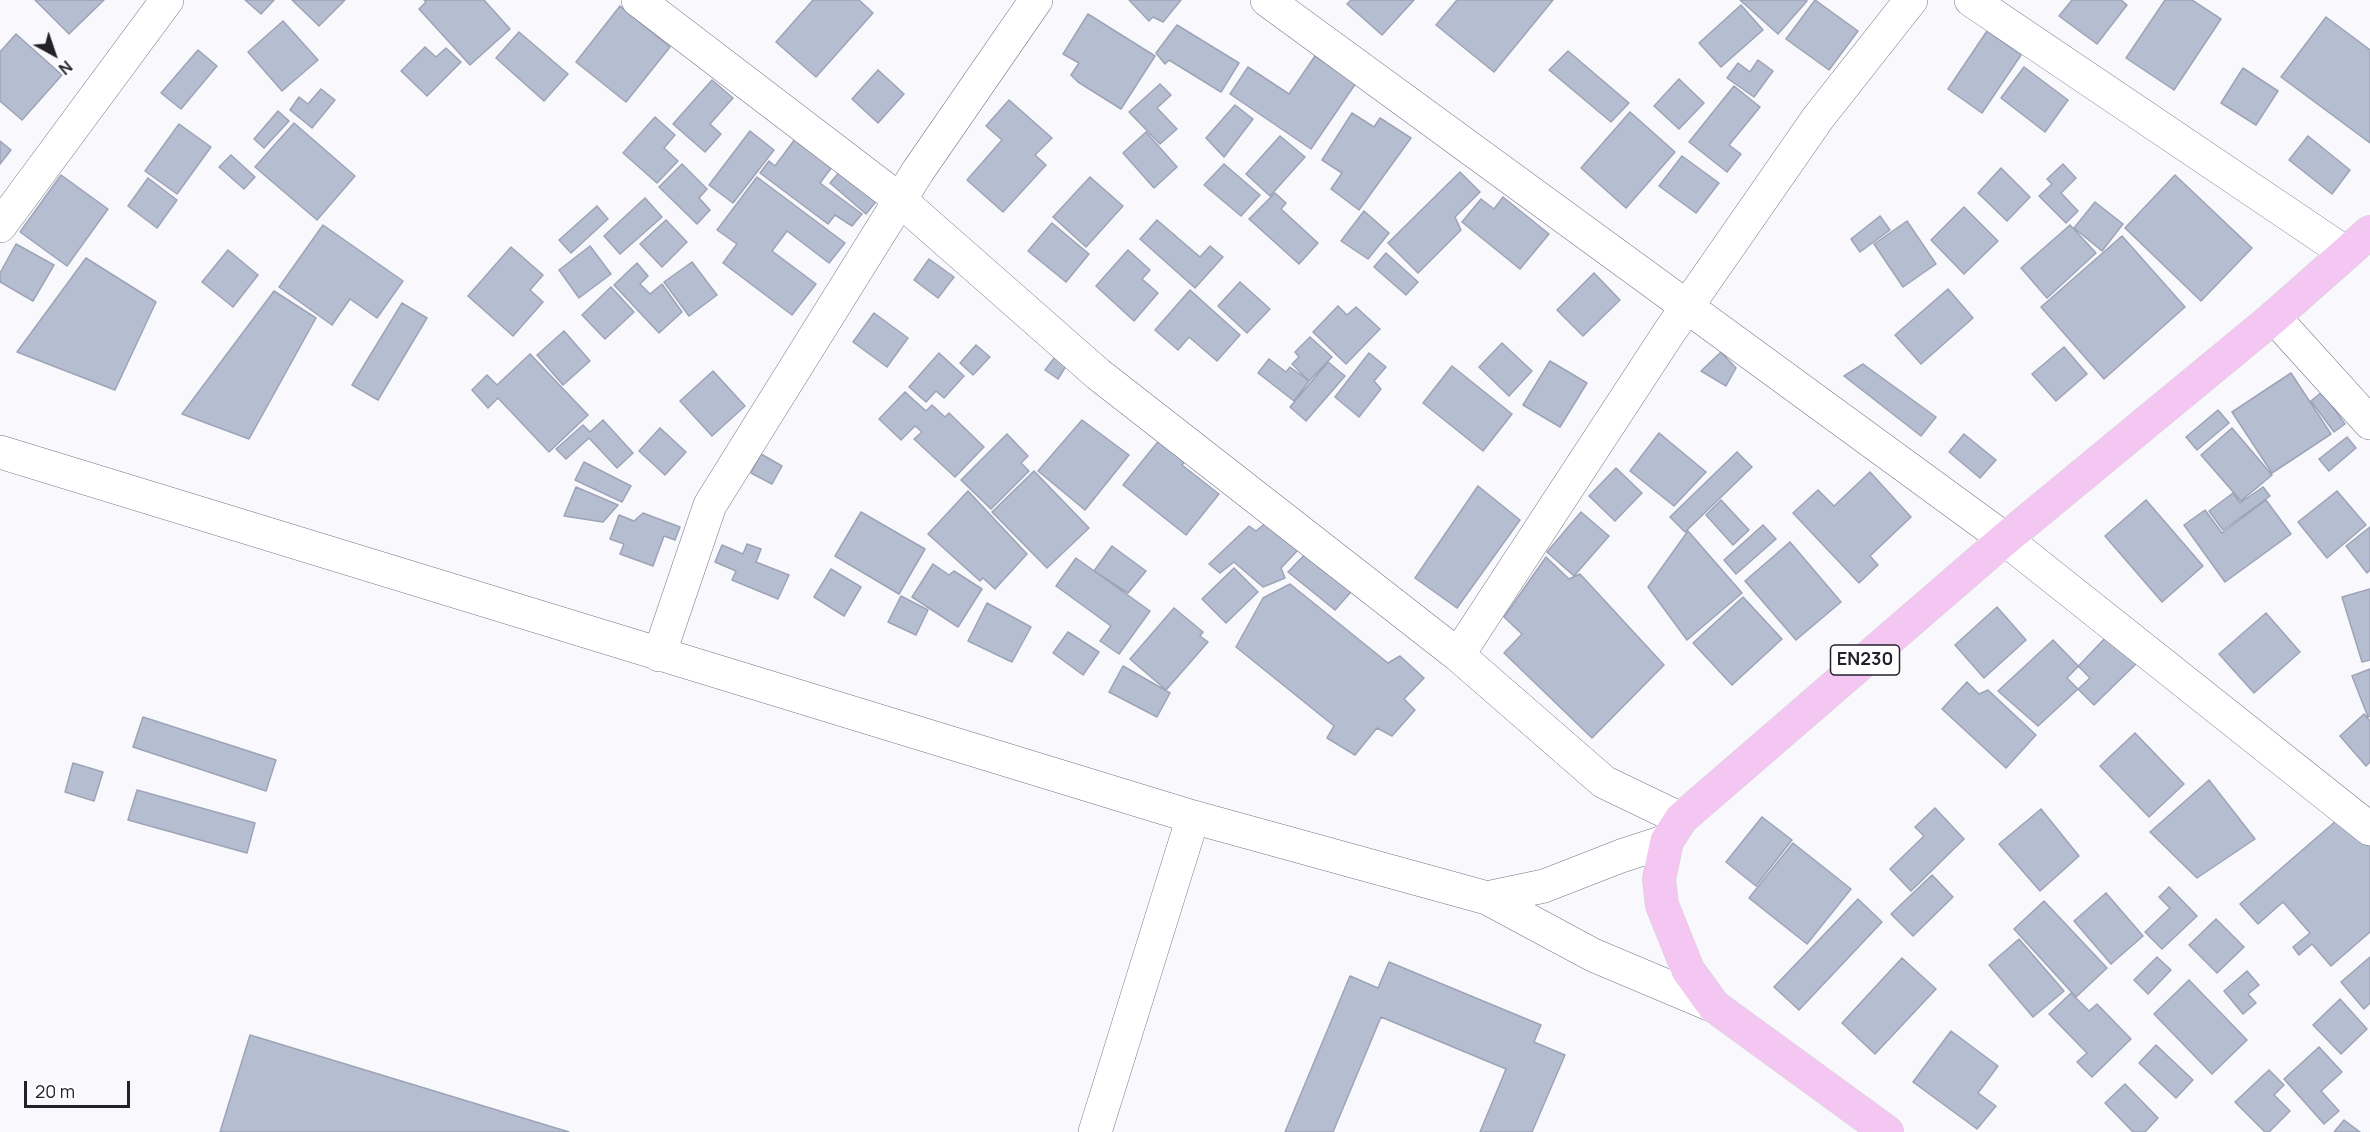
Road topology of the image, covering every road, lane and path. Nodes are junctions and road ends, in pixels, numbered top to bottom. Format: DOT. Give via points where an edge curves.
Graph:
graph roads {
  1 [pos="167,0"];
  2 [pos="638,0"];
  3 [pos="1036,0"];
  4 [pos="1268,0"];
  5 [pos="1911,0"];
  6 [pos="1971,0"];
  7 [pos="900,200"];
  8 [pos="0,226"];
  9 [pos="2358,242"];
  10 [pos="1687,309"];
  11 [pos="2274,317"];
  12 [pos="2370,423"];
  13 [pos="0,452"];
  14 [pos="2005,539"];
  15 [pos="659,655"];
  16 [pos="1458,655"];
  17 [pos="1192,817"];
  18 [pos="1674,830"];
  19 [pos="2370,830"];
  20 [pos="1487,898"];
  21 [pos="1714,1006"];
  22 [pos="1095,1132"];
  23 [pos="1887,1132"];
  1 -- 8 [label="street"];
  2 -- 7 [label="street"];
  3 -- 7 [label="street"];
  4 -- 10 [label="street"];
  5 -- 10 [label="street" via="1818,118"];
  6 -- 9 [label="street"];
  7 -- 15 [label="street" via="710,505"];
  7 -- 16 [label="street" via="1098,374"];
  9 -- 11 [label="main road, EN230"];
  10 -- 14 [label="street"];
  10 -- 16 [label="street"];
  11 -- 12 [label="street"];
  11 -- 14 [label="main road, EN230"];
  13 -- 15 [label="street"];
  14 -- 18 [label="main road, EN230"];
  14 -- 19 [label="street"];
  15 -- 17 [label="street"];
  16 -- 18 [label="street" via="1604,782"];
  17 -- 20 [label="street"];
  17 -- 22 [label="street"];
  18 -- 20 [label="street" via="1544,886"];
  18 -- 21 [label="main road" via="1659,879 1662,905 1688,970"];
  20 -- 21 [label="street" via="1593,955"];
  21 -- 23 [label="main road"];
}
